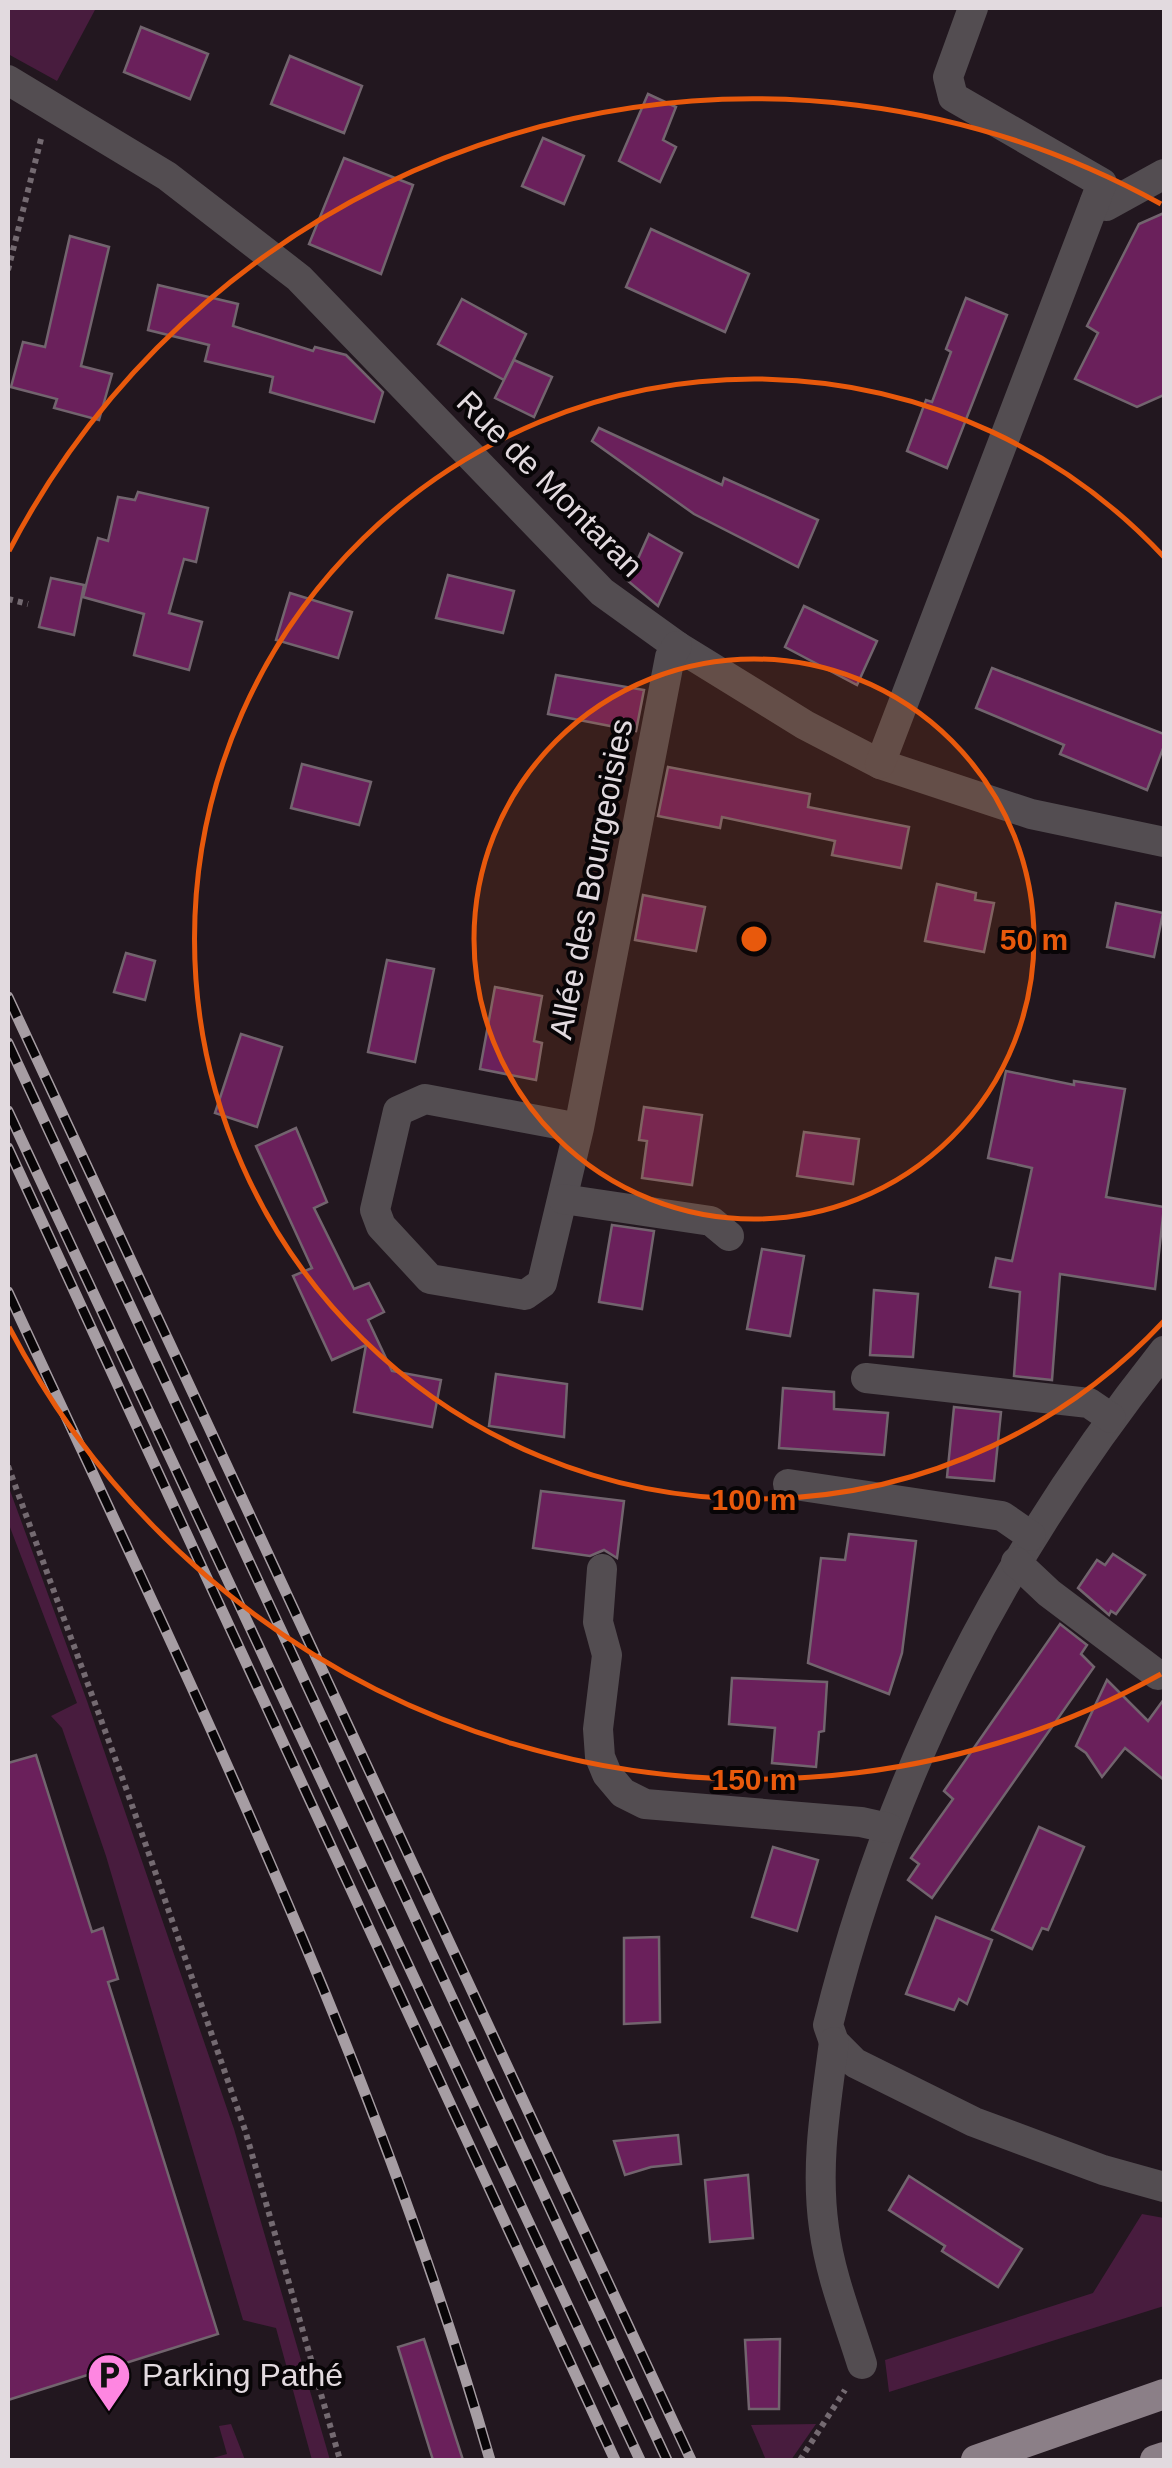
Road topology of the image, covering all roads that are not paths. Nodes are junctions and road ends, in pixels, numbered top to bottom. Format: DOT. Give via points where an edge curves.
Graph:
graph roads {
  1 [pos="973,8"];
  2 [pos="8,80"];
  3 [pos="1164,174"];
  4 [pos="1095,202"];
  5 [pos="677,646"];
  6 [pos="880,764"];
  7 [pos="1164,842"];
  8 [pos="579,1128"];
  9 [pos="563,1199"];
  10 [pos="729,1236"];
  11 [pos="1164,1352"];
  12 [pos="866,1378"];
  13 [pos="1111,1418"];
  14 [pos="788,1484"];
  15 [pos="1023,1549"];
  16 [pos="602,1569"];
  17 [pos="1158,1675"];
  18 [pos="888,1828"];
  19 [pos="834,2042"];
  20 [pos="1164,2187"];
  21 [pos="862,2364"];
  22 [pos="1164,2394"];
  23 [pos="1164,2457"];
  24 [pos="976,2460"];
  25 [pos="1155,2460"];
  1 -- 4 [label="street" via="948,76 953,97 1102,183"];
  2 -- 5 [label="street, Rue de Montaran" via="167,176 299,278 602,592"];
  3 -- 4 [label="street" via="1106,206"];
  4 -- 6 [label="street"];
  5 -- 6 [label="street, Rue de Montaran"];
  5 -- 8 [label="street, Allée des Bourgeoisies"];
  6 -- 7 [label="street, Rue de Montaran" via="1031,814"];
  8 -- 9 [label="street, Allée des Bourgeoisies"];
  8 -- 9 [label="street, Allée des Bourgeoisies" via="425,1099 398,1111 375,1210 430,1278 525,1295 542,1283"];
  9 -- 10 [label="street" via="711,1221"];
  11 -- 13 [label="street"];
  12 -- 13 [label="street" via="1089,1403"];
  13 -- 15 [label="street"];
  14 -- 15 [label="street" via="1002,1516"];
  15 -- 17 [label="street" via="1049,1593"];
  15 -- 18 [label="street" via="960,1664"];
  16 -- 18 [label="street" via="598,1622 607,1655 600,1757 622,1793 645,1804"];
  18 -- 19 [label="street" via="828,2024"];
  19 -- 20 [label="street" via="855,2062 974,2122"];
  19 -- 21 [label="street" via="820,2153 824,2228"];
  22 -- 24 [label="main road"];
  23 -- 25 [label="main road"];
}
